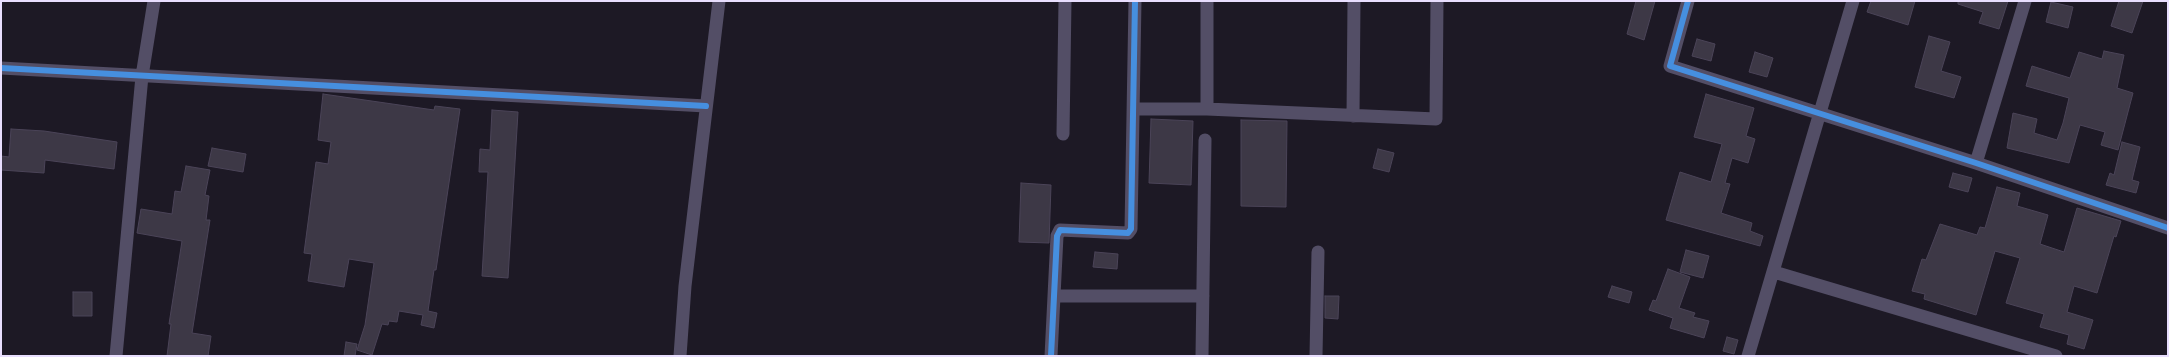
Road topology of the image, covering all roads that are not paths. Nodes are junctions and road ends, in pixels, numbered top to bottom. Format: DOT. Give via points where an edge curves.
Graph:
graph roads {
  1 [pos="154,1"];
  2 [pos="719,1"];
  3 [pos="1065,1"];
  4 [pos="1135,1"];
  5 [pos="1207,1"];
  6 [pos="1354,1"];
  7 [pos="1437,1"];
  8 [pos="1688,1"];
  9 [pos="1853,1"];
  10 [pos="2025,1"];
  11 [pos="1,68"];
  12 [pos="142,76"];
  13 [pos="706,106"];
  14 [pos="1207,109"];
  15 [pos="1134,110"];
  16 [pos="1821,114"];
  17 [pos="1353,116"];
  18 [pos="1063,134"];
  19 [pos="1206,140"];
  20 [pos="1976,163"];
  21 [pos="2168,228"];
  22 [pos="1318,252"];
  23 [pos="1774,272"];
  24 [pos="1054,296"];
  25 [pos="1204,296"];
  26 [pos="116,356"];
  27 [pos="680,356"];
  28 [pos="1051,356"];
  29 [pos="1202,356"];
  30 [pos="1316,356"];
  31 [pos="1748,356"];
  32 [pos="2056,356"];
  1 -- 12 [label="street"];
  2 -- 13 [label="street"];
  3 -- 18 [label="street"];
  4 -- 15 [label="street"];
  5 -- 14 [label="street"];
  6 -- 17 [label="street"];
  7 -- 17 [label="street" via="1436,119"];
  8 -- 16 [label="street" via="1670,66"];
  9 -- 16 [label="street"];
  10 -- 20 [label="street"];
  11 -- 12 [label="street"];
  12 -- 13 [label="street"];
  12 -- 26 [label="street"];
  13 -- 27 [label="street"];
  14 -- 15 [label="street"];
  14 -- 17 [label="street"];
  15 -- 24 [label="street" via="1131,229 1128,233 1060,230 1057,236"];
  16 -- 20 [label="street"];
  16 -- 23 [label="street"];
  19 -- 25 [label="street"];
  20 -- 21 [label="street"];
  22 -- 30 [label="street"];
  23 -- 31 [label="street"];
  23 -- 32 [label="street"];
  24 -- 25 [label="street"];
  24 -- 28 [label="street"];
  25 -- 29 [label="street"];
}
